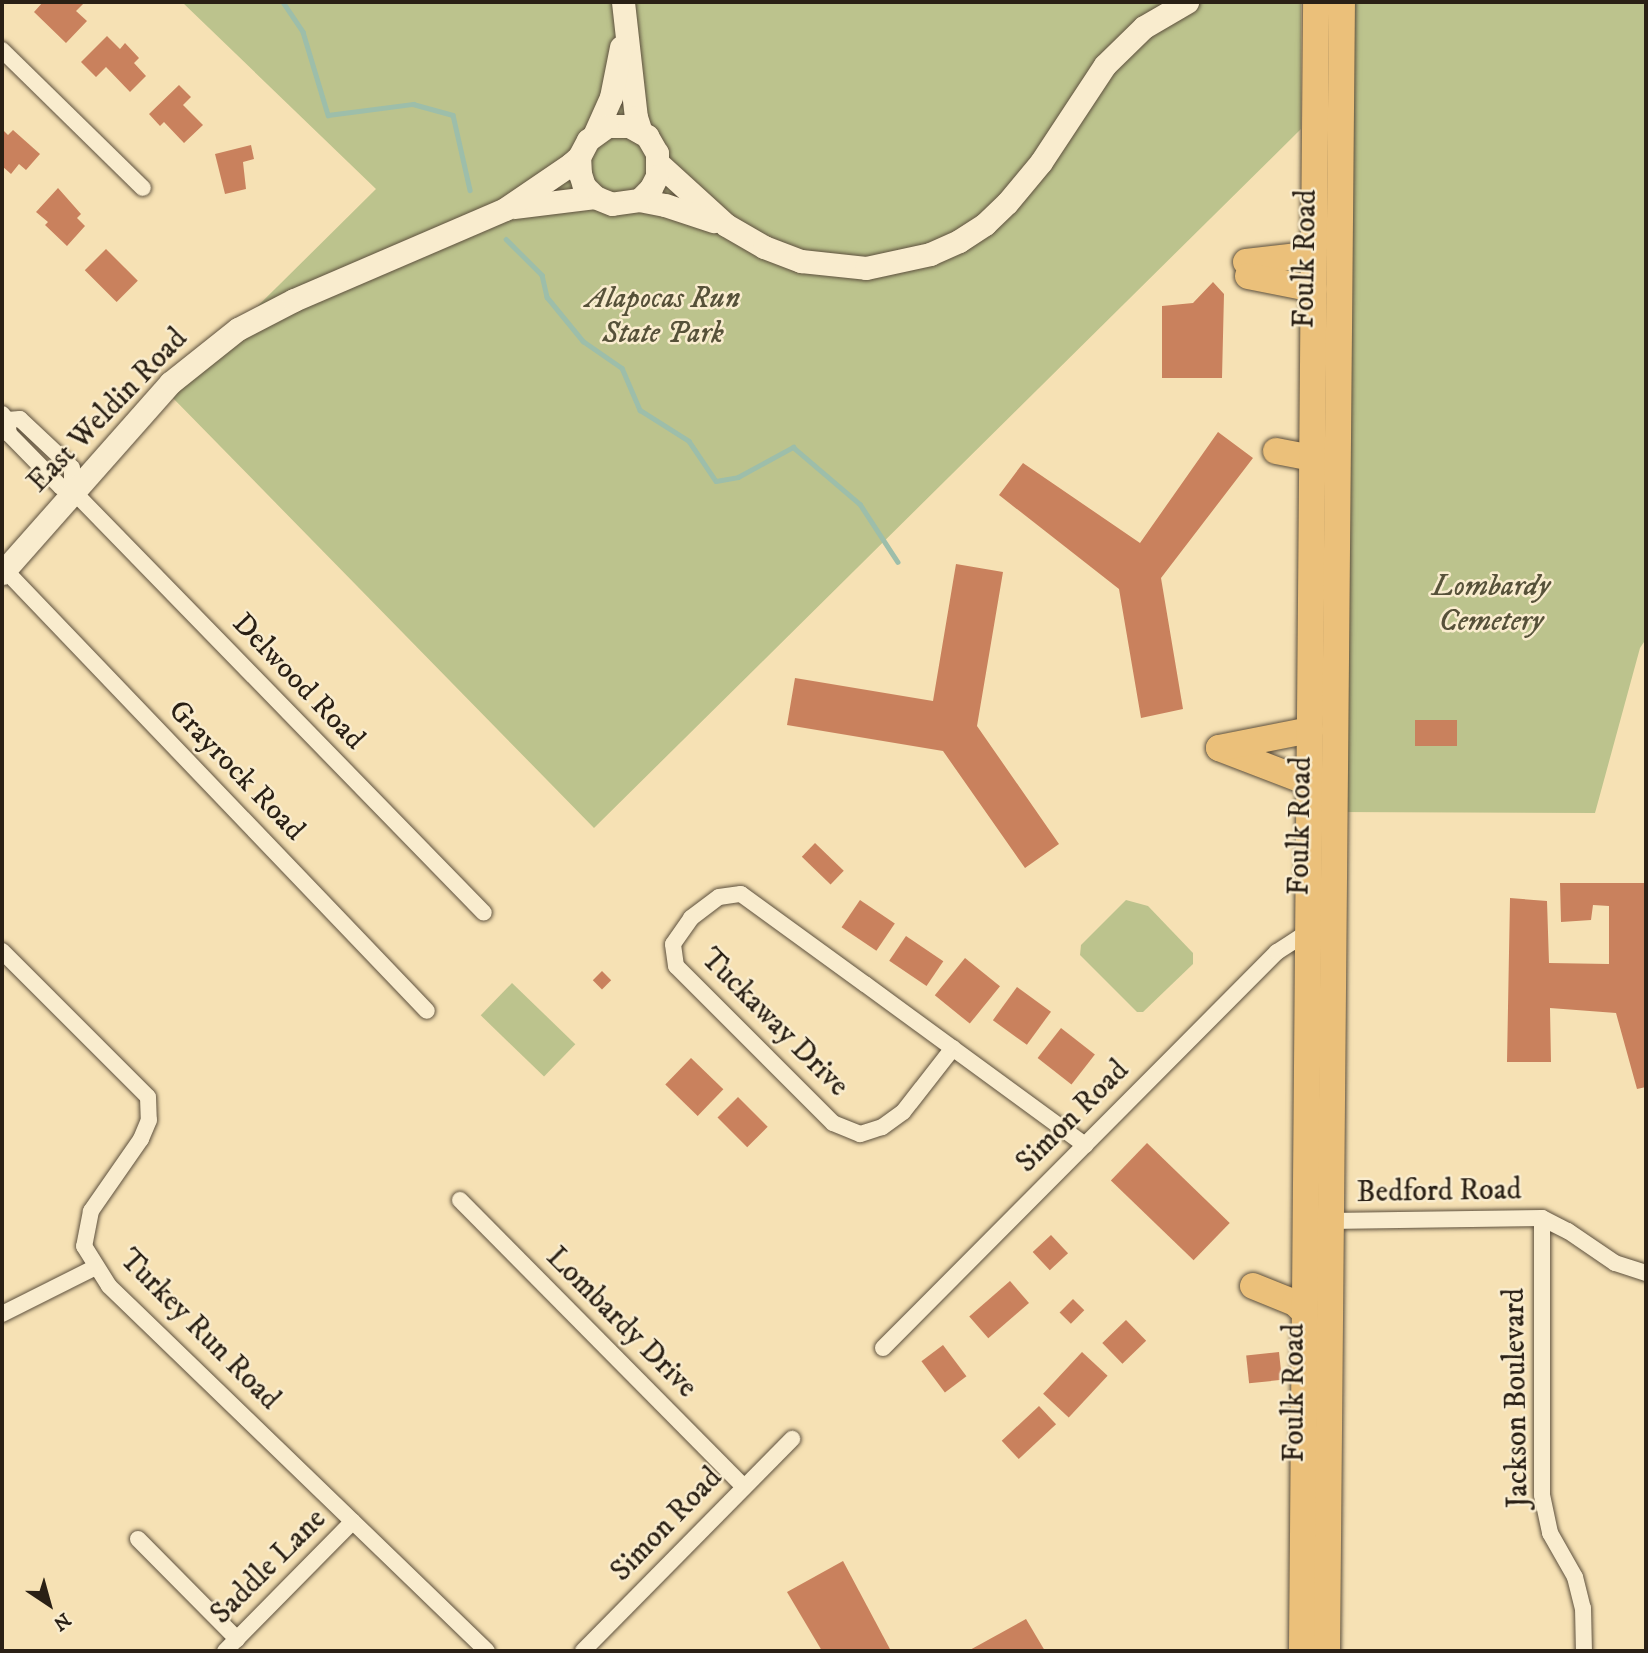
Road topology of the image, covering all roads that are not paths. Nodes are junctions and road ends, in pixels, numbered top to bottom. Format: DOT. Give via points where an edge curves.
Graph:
graph roads {
  1 [pos="1187,2"];
  2 [pos="1316,2"];
  3 [pos="1342,2"];
  4 [pos="624,13"];
  5 [pos="2,50"];
  6 [pos="641,132"];
  7 [pos="595,133"];
  8 [pos="579,157"];
  9 [pos="659,164"];
  10 [pos="143,188"];
  11 [pos="595,197"];
  12 [pos="639,200"];
  13 [pos="505,209"];
  14 [pos="726,225"];
  15 [pos="1314,254"];
  16 [pos="1314,289"];
  17 [pos="4,417"];
  18 [pos="1276,451"];
  19 [pos="1312,458"];
  20 [pos="72,490"];
  21 [pos="3,572"];
  22 [pos="1324,596"];
  23 [pos="1310,730"];
  24 [pos="1310,783"];
  25 [pos="484,913"];
  26 [pos="1308,932"];
  27 [pos="2,951"];
  28 [pos="427,1011"];
  29 [pos="953,1048"];
  30 [pos="1085,1145"];
  31 [pos="460,1200"];
  32 [pos="1542,1218"];
  33 [pos="1329,1221"];
  34 [pos="1306,1233"];
  35 [pos="96,1267"];
  36 [pos="1646,1273"];
  37 [pos="1253,1286"];
  38 [pos="1305,1313"];
  39 [pos="2,1314"];
  40 [pos="883,1348"];
  41 [pos="792,1439"];
  42 [pos="743,1486"];
  43 [pos="353,1521"];
  44 [pos="138,1539"];
  45 [pos="237,1639"];
  46 [pos="225,1651"];
  47 [pos="487,1651"];
  48 [pos="583,1651"];
  49 [pos="1302,1651"];
  50 [pos="1328,1651"];
  51 [pos="1584,1651"];
  1 -- 14 [label="street" via="1124,44 1023,184 985,223 959,241 902,262 843,267 781,254"];
  2 -- 15 [label="main road, Foulk Road"];
  3 -- 22 [label="main road, Foulk Road"];
  4 -- 6 [label="street"];
  4 -- 7 [label="street" via="611,97"];
  5 -- 10 [label="street"];
  6 -- 7 [label="street" via="618,125"];
  6 -- 9 [label="street" via="655,147"];
  7 -- 8 [label="street"];
  8 -- 11 [label="street" via="580,178"];
  8 -- 13 [label="street, East Weldin Road"];
  9 -- 12 [label="street" via="655,181"];
  9 -- 14 [label="street"];
  11 -- 12 [label="street" via="617,205"];
  11 -- 13 [label="street, East Weldin Road"];
  12 -- 14 [label="street"];
  13 -- 20 [label="street, East Weldin Road" via="294,300 229,335 170,383"];
  15 -- 16 [label="main road, Foulk Road"];
  15 -- 16 [label="main road" via="1247,269"];
  16 -- 19 [label="main road, Foulk Road"];
  17 -- 20 [label="street, Delwood Road" via="9,434 61,487"];
  18 -- 19 [label="main road"];
  19 -- 22 [label="main road, Foulk Road"];
  20 -- 21 [label="street, East Weldin Road"];
  20 -- 25 [label="street, Delwood Road"];
  21 -- 28 [label="street, Grayrock Road"];
  22 -- 23 [label="main road, Foulk Road"];
  22 -- 33 [label="main road, Foulk Road"];
  23 -- 24 [label="main road, Foulk Road"];
  23 -- 24 [label="main road" via="1219,748"];
  24 -- 26 [label="main road, Foulk Road"];
  26 -- 30 [label="street, Simon Road" via="1277,952"];
  26 -- 34 [label="main road, Foulk Road"];
  27 -- 35 [label="street, Turkey Run Road" via="148,1097 149,1120 141,1139 91,1210 84,1246"];
  29 -- 29 [label="street, Tuckaway Drive" via="741,894 719,897 691,918 673,944 676,966 833,1123 860,1134 882,1127 902,1112"];
  29 -- 30 [label="street, Tuckaway Drive"];
  30 -- 40 [label="street, Simon Road"];
  31 -- 42 [label="street, Lombardy Drive"];
  32 -- 33 [label="street, Bedford Road"];
  32 -- 36 [label="street, Bedford Road" via="1615,1263"];
  32 -- 51 [label="street, Jackson Boulevard" via="1542,1495 1550,1533 1576,1577 1583,1608"];
  33 -- 34 [label="street, Bedford Road"];
  33 -- 50 [label="main road, Foulk Road"];
  34 -- 38 [label="main road, Foulk Road"];
  35 -- 39 [label="street"];
  35 -- 43 [label="street, Turkey Run Road" via="109,1286"];
  37 -- 38 [label="main road" via="1295,1303"];
  38 -- 49 [label="main road, Foulk Road"];
  41 -- 42 [label="street, Simon Road"];
  42 -- 48 [label="street, Simon Road"];
  43 -- 45 [label="street, Saddle Lane"];
  43 -- 47 [label="street, Turkey Run Road"];
  44 -- 45 [label="street"];
  45 -- 46 [label="street, Saddle Lane"];
}
